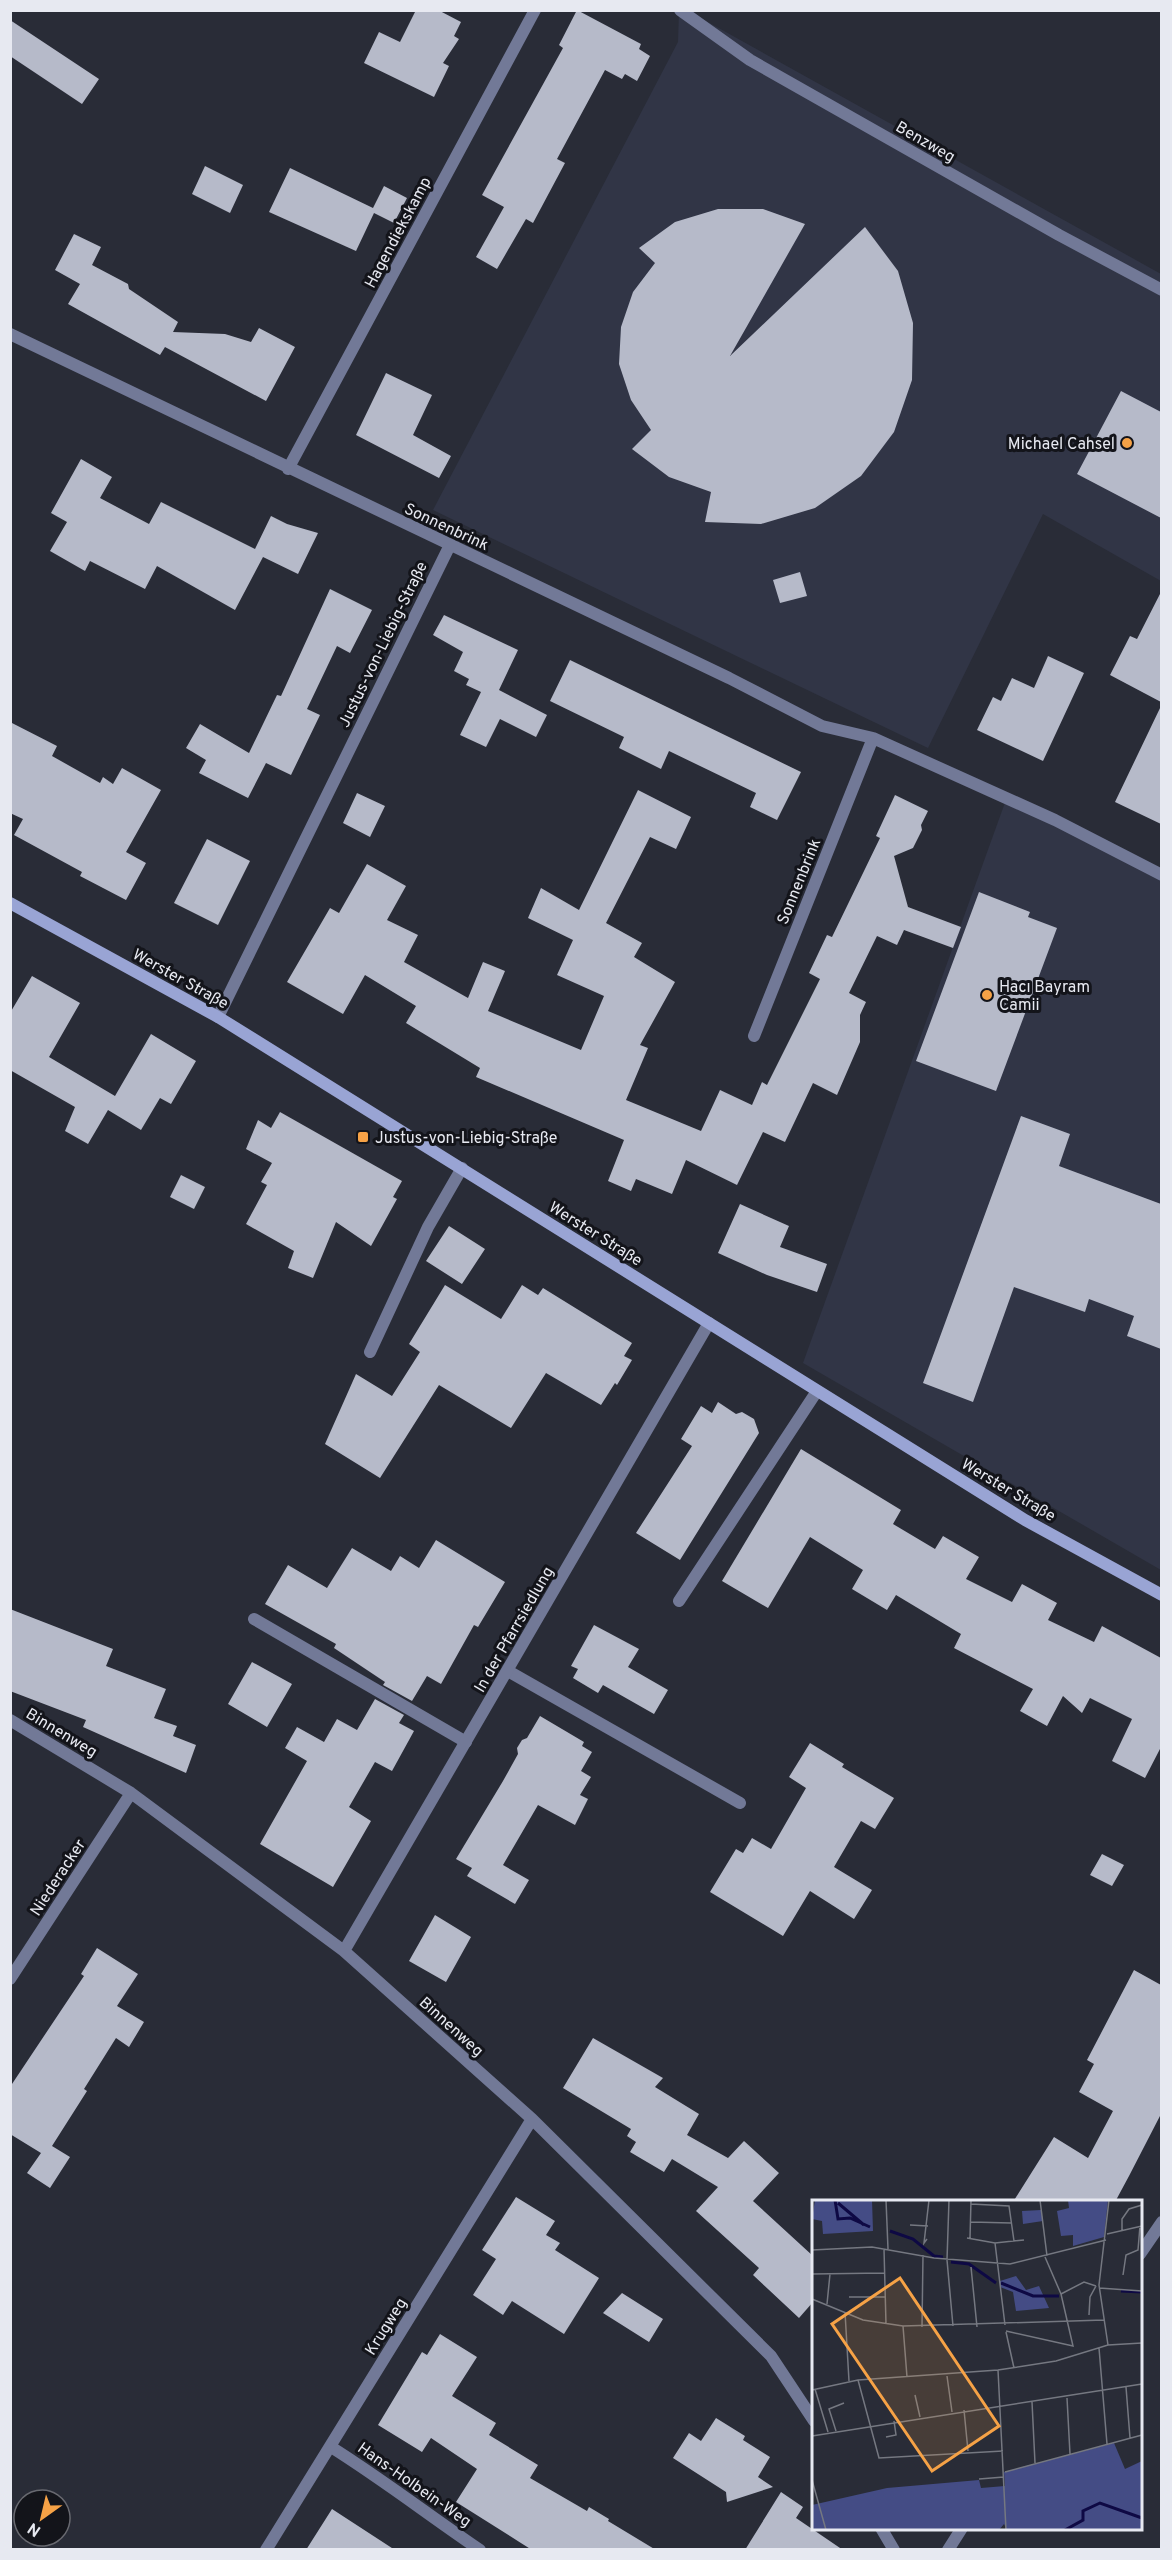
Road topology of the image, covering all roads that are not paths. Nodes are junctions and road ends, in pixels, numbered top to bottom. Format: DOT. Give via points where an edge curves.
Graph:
graph roads {
  1 [pos="535,10"];
  2 [pos="680,10"];
  3 [pos="1161,290"];
  4 [pos="10,334"];
  5 [pos="288,469"];
  6 [pos="450,545"];
  7 [pos="873,738"];
  8 [pos="1161,874"];
  9 [pos="10,903"];
  10 [pos="218,1017"];
  11 [pos="754,1036"];
  12 [pos="462,1168"];
  13 [pos="709,1323"];
  14 [pos="370,1352"];
  15 [pos="817,1391"];
  16 [pos="1161,1595"];
  17 [pos="679,1601"];
  18 [pos="254,1619"];
  19 [pos="508,1671"];
  20 [pos="10,1720"];
  21 [pos="466,1742"];
  22 [pos="131,1793"];
  23 [pos="740,1803"];
  24 [pos="344,1951"];
  25 [pos="10,1979"];
  26 [pos="532,2119"];
  27 [pos="1161,2222"];
  28 [pos="1142,2251"];
  29 [pos="812,2419"];
  30 [pos="331,2446"];
  31 [pos="882,2530"];
  32 [pos="961,2530"];
  33 [pos="266,2550"];
  34 [pos="480,2550"];
  35 [pos="894,2550"];
  36 [pos="948,2550"];
  1 -- 5 [label="street, Hagendiekskamp"];
  2 -- 3 [label="street, Benzweg" via="750,60"];
  4 -- 5 [label="street, Sonnenbrink"];
  5 -- 6 [label="street, Sonnenbrink"];
  6 -- 7 [label="street, Sonnenbrink" via="822,726"];
  6 -- 10 [label="street, Justus-von-Liebig-Straße"];
  7 -- 8 [label="street, Sonnenbrink" via="1055,820"];
  7 -- 11 [label="street, Sonnenbrink"];
  9 -- 10 [label="main road, Werster Straße"];
  10 -- 12 [label="main road, Werster Straße"];
  12 -- 13 [label="main road, Werster Straße"];
  12 -- 14 [label="street" via="428,1227"];
  13 -- 15 [label="main road, Werster Straße"];
  13 -- 19 [label="street, In der Pfarrsiedlung"];
  15 -- 16 [label="main road, Werster Straße" via="1025,1520"];
  15 -- 17 [label="street"];
  18 -- 21 [label="street"];
  19 -- 21 [label="street, In der Pfarrsiedlung"];
  19 -- 23 [label="street"];
  20 -- 22 [label="street, Binnenweg"];
  21 -- 24 [label="street, In der Pfarrsiedlung"];
  22 -- 24 [label="street, Binnenweg"];
  22 -- 25 [label="street, Niederacker"];
  24 -- 26 [label="street, Binnenweg"];
  26 -- 29 [label="street, Binnenweg" via="771,2356"];
  26 -- 30 [label="street, Krugweg"];
  27 -- 28 [label="street"];
  30 -- 33 [label="street, Krugweg"];
  30 -- 34 [label="street, Hans-Holbein-Weg"];
  31 -- 35 [label="street"];
  32 -- 36 [label="street"];
}
